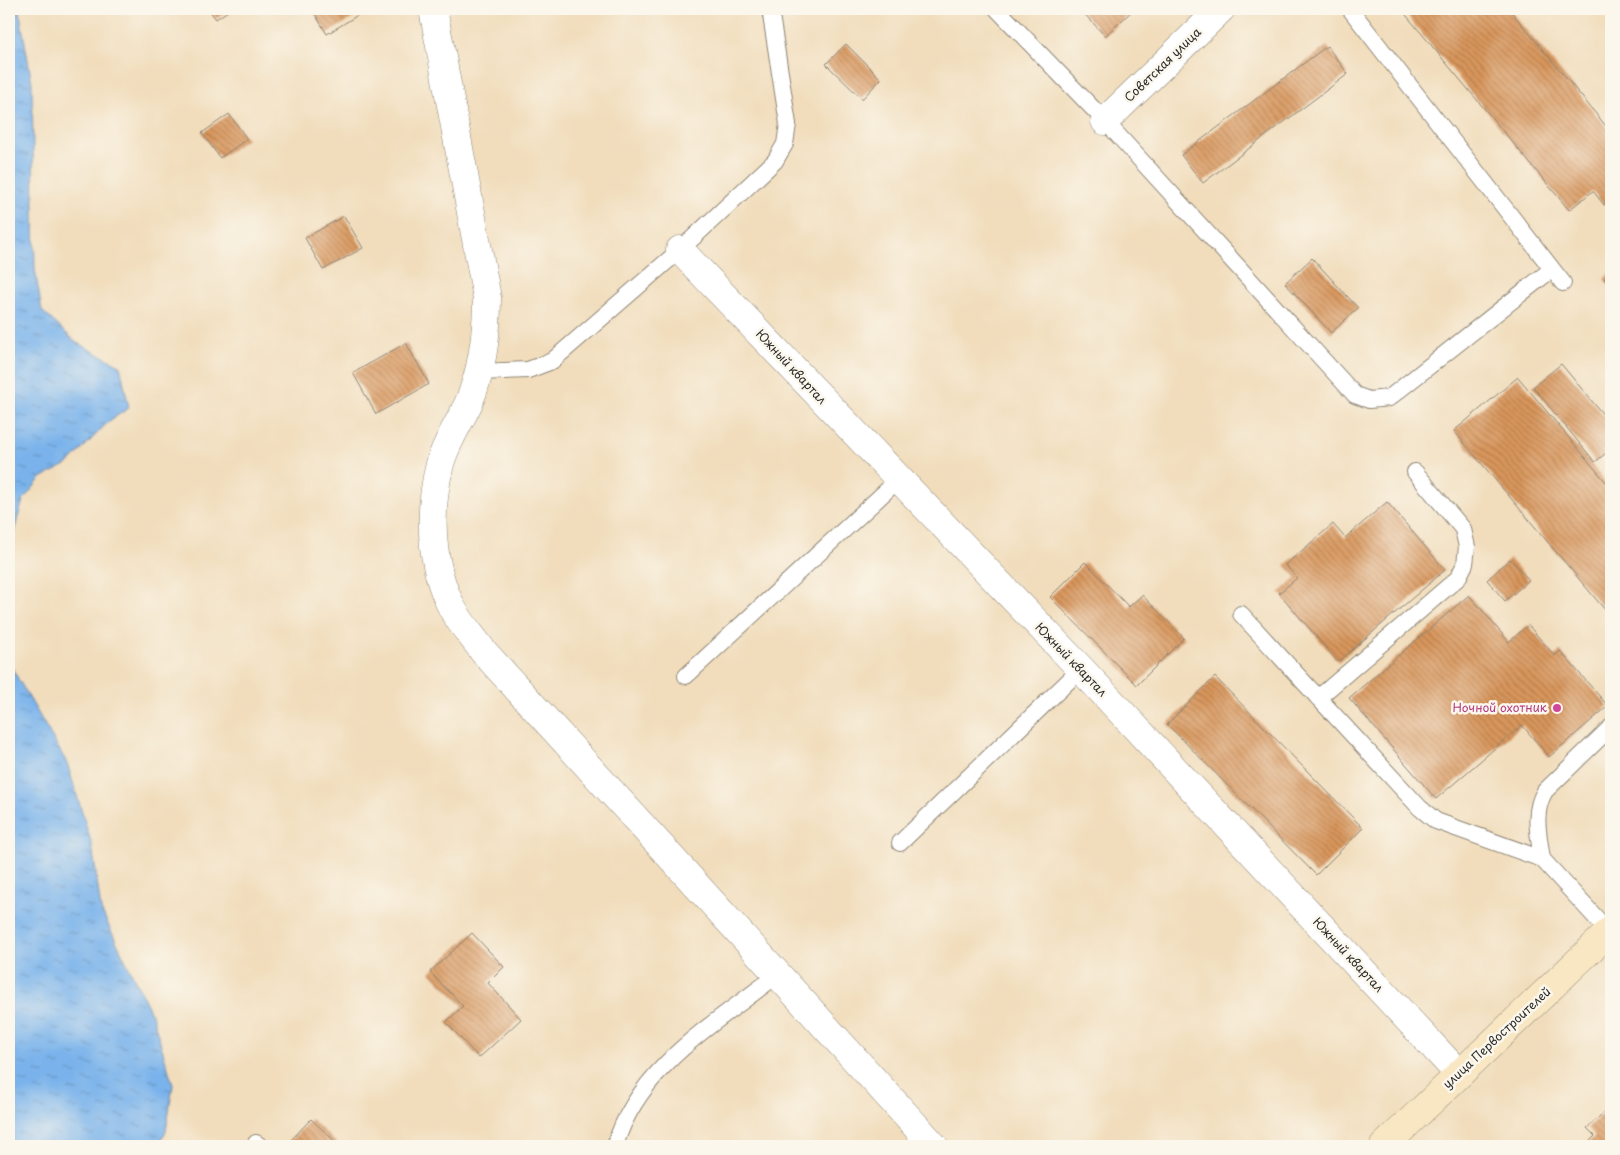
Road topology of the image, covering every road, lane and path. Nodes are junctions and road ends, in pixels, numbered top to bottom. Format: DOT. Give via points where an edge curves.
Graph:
graph roads {
  1 [pos="433,9"];
  2 [pos="770,9"];
  3 [pos="997,9"];
  4 [pos="1221,9"];
  5 [pos="1350,9"];
  6 [pos="1105,121"];
  7 [pos="680,250"];
  8 [pos="1552,269"];
  9 [pos="1563,283"];
  10 [pos="480,372"];
  11 [pos="1415,472"];
  12 [pos="898,480"];
  13 [pos="1241,614"];
  14 [pos="1080,669"];
  15 [pos="686,676"];
  16 [pos="1318,698"];
  17 [pos="1611,727"];
  18 [pos="900,843"];
  19 [pos="1542,859"];
  20 [pos="1610,931"];
  21 [pos="777,975"];
  22 [pos="1459,1074"];
  23 [pos="615,1146"];
  24 [pos="934,1146"];
  25 [pos="1384,1146"];
  1 -- 10 [label="street" via="487,298 487,336"];
  2 -- 7 [label="lane" via="788,124 785,144 775,161"];
  3 -- 6 [label="lane"];
  4 -- 6 [label="street, Советская улица"];
  5 -- 8 [label="lane"];
  6 -- 8 [label="lane" via="1355,396 1369,400 1389,398"];
  7 -- 10 [label="lane" via="552,361 528,370"];
  7 -- 12 [label="street, Южный квартал"];
  8 -- 9 [label="lane"];
  10 -- 21 [label="street" via="440,462 432,516 436,568 452,609 483,651"];
  11 -- 16 [label="lane" via="1463,529 1467,547 1465,564 1458,578"];
  12 -- 14 [label="street, Южный квартал"];
  12 -- 15 [label="lane"];
  13 -- 16 [label="lane"];
  14 -- 18 [label="lane"];
  14 -- 22 [label="street, Южный квартал"];
  16 -- 19 [label="lane" via="1420,808 1436,821"];
  17 -- 19 [label="lane" via="1545,791 1540,800 1537,812"];
  19 -- 20 [label="lane"];
  20 -- 22 [label="street, улица Первостроителей"];
  21 -- 23 [label="lane" via="662,1067 631,1108"];
  21 -- 24 [label="street"];
  22 -- 25 [label="street, улица Первостроителей"];
}
